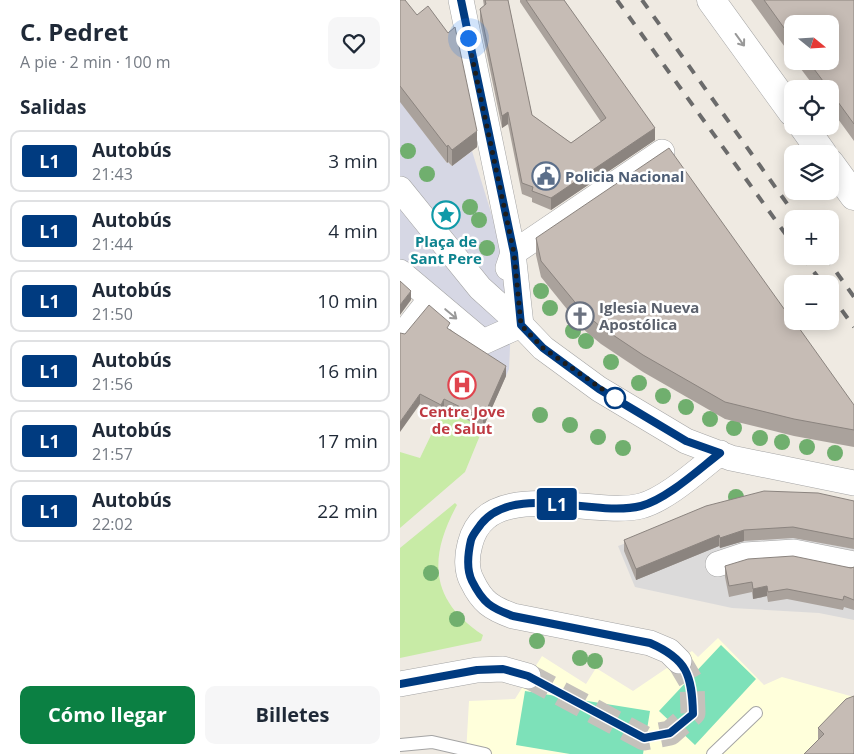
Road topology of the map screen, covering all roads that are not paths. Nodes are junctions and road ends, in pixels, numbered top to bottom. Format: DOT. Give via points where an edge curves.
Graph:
graph roads {
  1 [pos="461,0"];
  2 [pos="711,0"];
  3 [pos="784,101"];
  4 [pos="662,152"];
  5 [pos="839,175"];
  6 [pos="400,189"];
  7 [pos="854,196"];
  8 [pos="514,253"];
  9 [pos="400,272"];
  10 [pos="480,288"];
  11 [pos="429,296"];
  12 [pos="521,325"];
  13 [pos="400,333"];
  14 [pos="720,453"];
  15 [pos="854,483"];
  16 [pos="718,564"];
  17 [pos="854,564"];
  18 [pos="679,661"];
  19 [pos="528,676"];
  20 [pos="400,684"];
  21 [pos="756,713"];
  22 [pos="400,746"];
  23 [pos="485,754"];
  24 [pos="713,754"];
  1 -- 8 [label="street"];
  2 -- 3 [label="street, one-way"];
  4 -- 8 [label="street"];
  5 -- 7 [label="street"];
  6 -- 10 [label="street"];
  8 -- 10 [label="street" via="504,278"];
  8 -- 12 [label="street"];
  9 -- 11 [label="street"];
  10 -- 12 [label="street"];
  11 -- 12 [label="street, one-way" via="483,342"];
  11 -- 13 [label="street"];
  12 -- 14 [label="street" via="543,348 599,389 686,441"];
  14 -- 15 [label="street"];
  14 -- 18 [label="street" via="685,480 642,506 616,509 542,503 509,505 488,516 472,535 468,553 469,575 478,595 492,608 513,616 650,643 669,651"];
  16 -- 17 [label="street" via="745,555 794,552"];
  19 -- 20 [label="street" via="503,669 477,670"];
  21 -- 24 [label="lane"];
  22 -- 23 [label="lane" via="432,742"];
}
